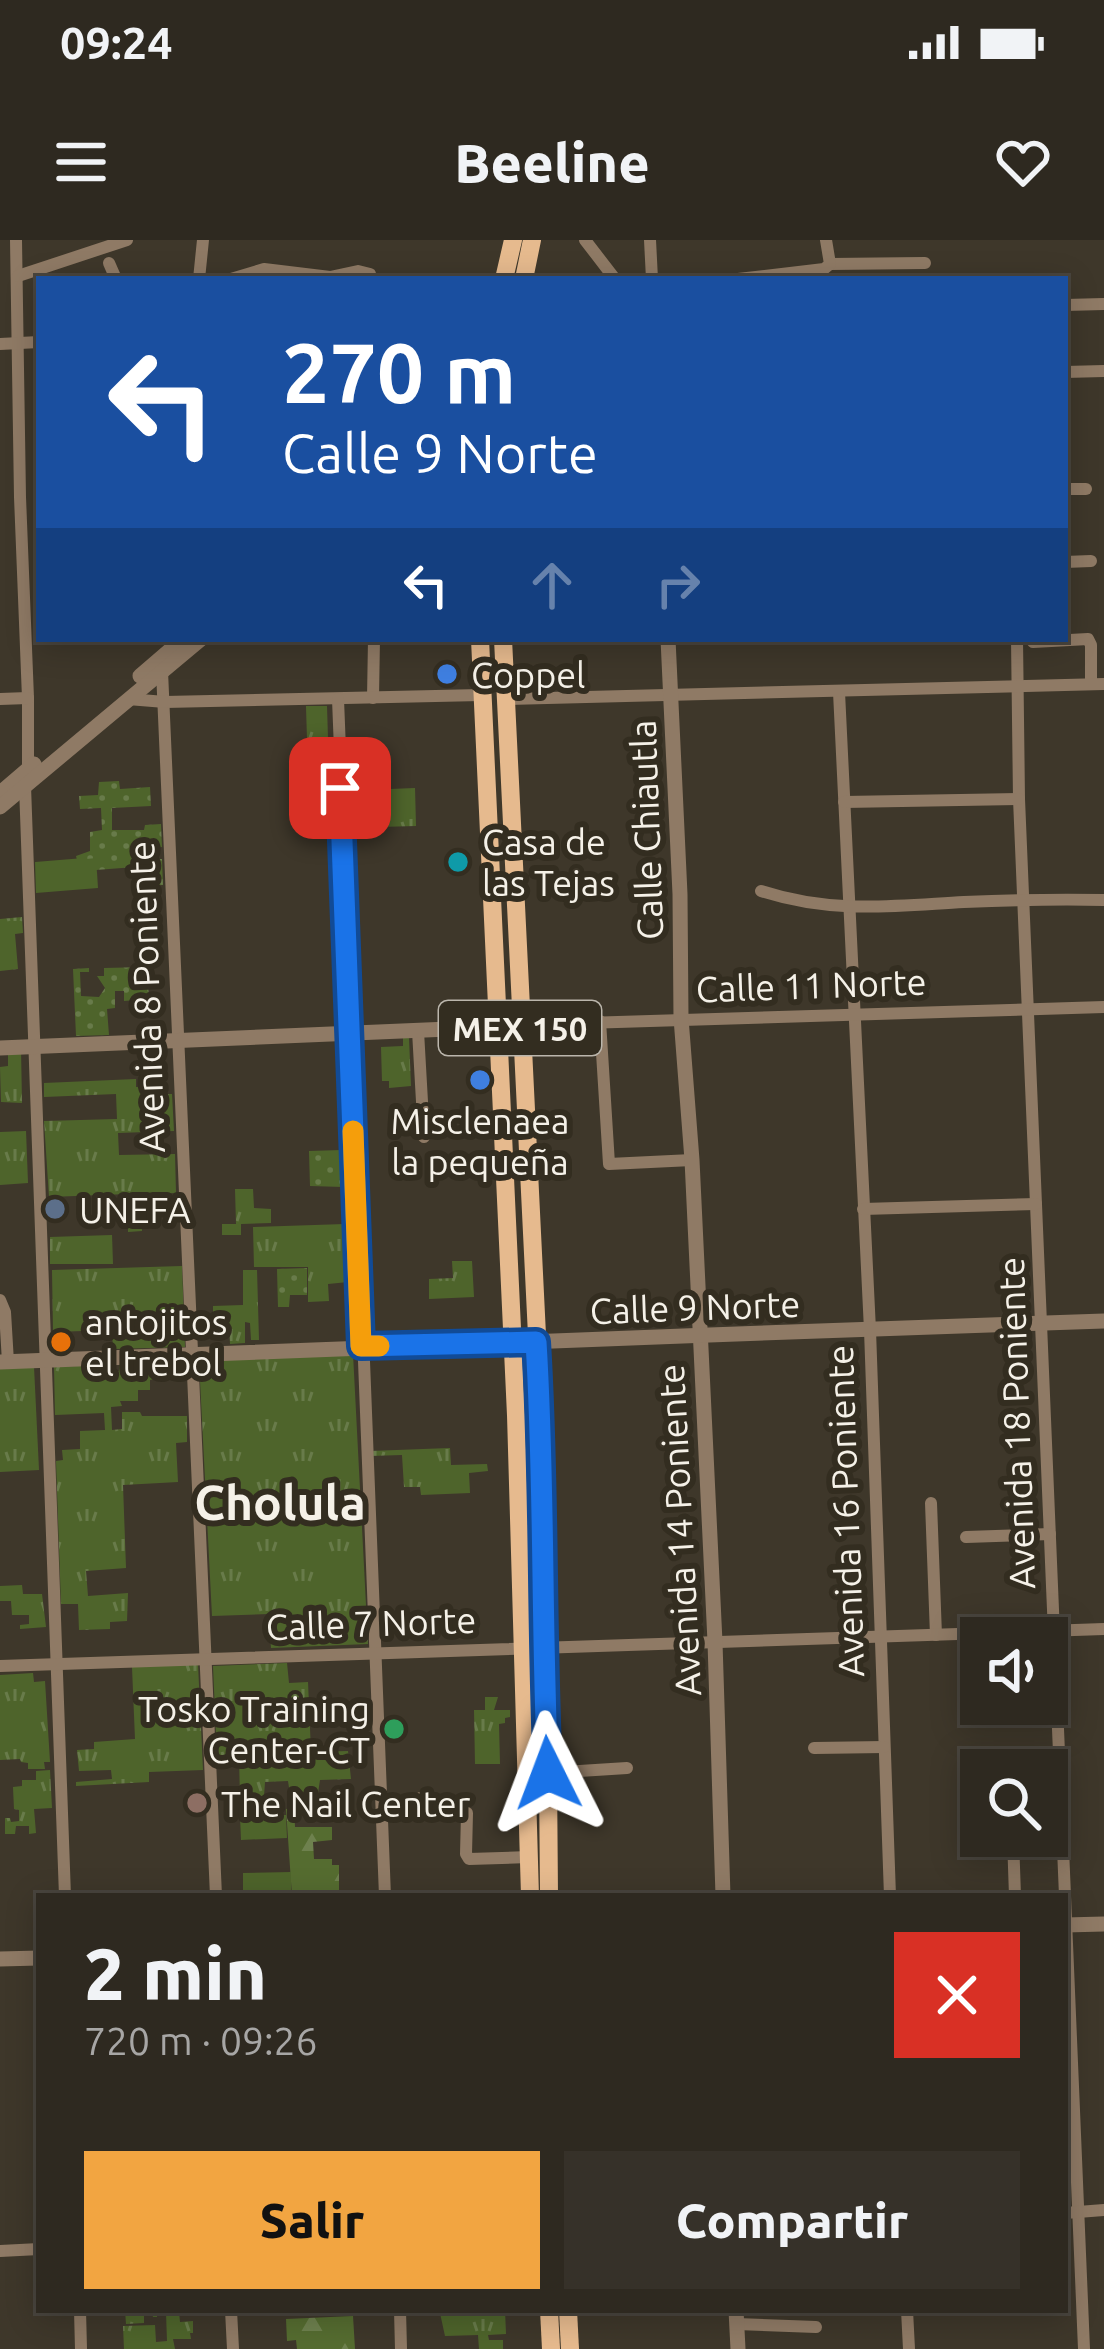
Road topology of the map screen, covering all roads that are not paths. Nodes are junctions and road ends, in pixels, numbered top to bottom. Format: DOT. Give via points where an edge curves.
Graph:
graph roads {
  1 [pos="16,240"];
  2 [pos="127,240"];
  3 [pos="203,240"];
  4 [pos="513,240"];
  5 [pos="532,240"];
  6 [pos="585,240"];
  7 [pos="650,240"];
  8 [pos="826,240"];
  9 [pos="109,262"];
  10 [pos="925,263"];
  11 [pos="824,268"];
  12 [pos="115,276"];
  13 [pos="199,276"];
  14 [pos="241,276"];
  15 [pos="322,276"];
  16 [pos="335,276"];
  17 [pos="371,276"];
  18 [pos="505,276"];
  19 [pos="525,276"];
  20 [pos="613,276"];
  21 [pos="652,276"];
  22 [pos="761,276"];
  23 [pos="18,277"];
  24 [pos="1104,304"];
  25 [pos="1068,305"];
  26 [pos="36,342"];
  27 [pos="0,344"];
  28 [pos="19,344"];
  29 [pos="1104,371"];
  30 [pos="1068,372"];
  31 [pos="1068,489"];
  32 [pos="1086,489"];
  33 [pos="1091,561"];
  34 [pos="1068,562"];
  35 [pos="1068,640"];
  36 [pos="180,642"];
  37 [pos="197,642"];
  38 [pos="374,642"];
  39 [pos="480,642"];
  40 [pos="502,642"];
  41 [pos="668,642"];
  42 [pos="1017,642"];
  43 [pos="162,671"];
  44 [pos="1098,684"];
  45 [pos="1018,685"];
  46 [pos="839,692"];
  47 [pos="671,693"];
  48 [pos="481,695"];
  49 [pos="28,698"];
  50 [pos="374,698"];
  51 [pos="504,698"];
  52 [pos="0,699"];
  53 [pos="127,699"];
  54 [pos="338,699"];
  55 [pos="164,702"];
  56 [pos="508,754"];
  57 [pos="484,755"];
  58 [pos="26,778"];
  59 [pos="0,793"];
  60 [pos="1019,799"];
  61 [pos="844,802"];
  62 [pos="0,807"];
  63 [pos="513,870"];
  64 [pos="491,871"];
  65 [pos="761,891"];
  66 [pos="1025,899"];
  67 [pos="1104,899"];
  68 [pos="849,909"];
  69 [pos="1104,1007"];
  70 [pos="1028,1008"];
  71 [pos="854,1014"];
  72 [pos="681,1018"];
  73 [pos="599,1021"];
  74 [pos="520,1025"];
  75 [pos="496,1028"];
  76 [pos="418,1031"];
  77 [pos="349,1034"];
  78 [pos="178,1041"];
  79 [pos="36,1046"];
  80 [pos="0,1048"];
  81 [pos="424,1137"];
  82 [pos="692,1160"];
  83 [pos="1036,1204"];
  84 [pos="863,1209"];
  85 [pos="0,1300"];
  86 [pos="1104,1321"];
  87 [pos="1043,1323"];
  88 [pos="870,1330"];
  89 [pos="700,1337"];
  90 [pos="510,1342"];
  91 [pos="536,1342"];
  92 [pos="361,1346"];
  93 [pos="191,1353"];
  94 [pos="44,1360"];
  95 [pos="4,1362"];
  96 [pos="515,1414"];
  97 [pos="541,1417"];
  98 [pos="541,1460"];
  99 [pos="517,1461"];
  100 [pos="931,1503"];
  101 [pos="1050,1534"];
  102 [pos="966,1537"];
  103 [pos="1053,1617"];
  104 [pos="1104,1630"];
  105 [pos="1068,1631"];
  106 [pos="960,1634"];
  107 [pos="936,1635"];
  108 [pos="879,1636"];
  109 [pos="715,1642"];
  110 [pos="543,1647"];
  111 [pos="522,1648"];
  112 [pos="376,1653"];
  113 [pos="205,1659"];
  114 [pos="56,1665"];
  115 [pos="0,1666"];
  116 [pos="1054,1725"];
  117 [pos="884,1747"];
  118 [pos="814,1748"];
  119 [pos="627,1768"];
  120 [pos="548,1773"];
  121 [pos="420,1798"];
  122 [pos="529,1857"];
  123 [pos="1014,1857"];
  124 [pos="65,1893"];
  125 [pos="216,1893"];
  126 [pos="385,1893"];
  127 [pos="530,1893"];
  128 [pos="549,1893"];
  129 [pos="723,1893"];
  130 [pos="890,1893"];
  131 [pos="1015,1893"];
  132 [pos="1064,1893"];
  133 [pos="1104,1924"];
  134 [pos="1068,1925"];
  135 [pos="36,1958"];
  136 [pos="0,1959"];
  137 [pos="1068,2021"];
  138 [pos="1104,2210"];
  139 [pos="1072,2212"];
  140 [pos="36,2249"];
  141 [pos="0,2251"];
  142 [pos="80,2313"];
  143 [pos="231,2313"];
  144 [pos="400,2313"];
  145 [pos="549,2313"];
  146 [pos="568,2313"];
  147 [pos="908,2313"];
  148 [pos="736,2317"];
  149 [pos="815,2327"];
  150 [pos="81,2349"];
  151 [pos="233,2349"];
  152 [pos="401,2349"];
  153 [pos="551,2349"];
  154 [pos="570,2349"];
  155 [pos="738,2349"];
  156 [pos="909,2349"];
  157 [pos="1084,2349"];
  1 -- 23 [label="street"];
  2 -- 23 [label="street"];
  3 -- 13 [label="street"];
  4 -- 18 [label="main road"];
  5 -- 19 [label="main road"];
  6 -- 20 [label="street"];
  7 -- 21 [label="street"];
  8 -- 11 [label="street"];
  9 -- 12 [label="street"];
  10 -- 11 [label="street"];
  11 -- 22 [label="street"];
  14 -- 15 [label="street" via="264,269"];
  16 -- 17 [label="street"];
  23 -- 28 [label="street"];
  24 -- 25 [label="street"];
  26 -- 28 [label="street"];
  27 -- 28 [label="street"];
  28 -- 49 [label="street" via="13,498"];
  29 -- 30 [label="street"];
  31 -- 32 [label="street"];
  33 -- 34 [label="street"];
  35 -- 44 [label="street" via="1088,639"];
  36 -- 58 [label="street"];
  37 -- 43 [label="street"];
  38 -- 50 [label="street"];
  39 -- 48 [label="main road, MEX 150"];
  40 -- 51 [label="main road, MEX 150"];
  41 -- 47 [label="street, Calle Chiautla"];
  42 -- 45 [label="street, Avenida 18 Poniente"];
  43 -- 53 [label="street"];
  43 -- 55 [label="street, Avenida 8 Poniente"];
  44 -- 45 [label="street"];
  45 -- 46 [label="street"];
  45 -- 60 [label="street, Avenida 18 Poniente"];
  46 -- 47 [label="street"];
  46 -- 61 [label="street, Avenida 16 Poniente"];
  47 -- 51 [label="street"];
  47 -- 72 [label="street, Calle Chiautla"];
  48 -- 50 [label="street"];
  48 -- 57 [label="main road, MEX 150"];
  49 -- 52 [label="street"];
  49 -- 58 [label="street"];
  50 -- 54 [label="street"];
  51 -- 56 [label="main road, MEX 150"];
  53 -- 55 [label="street"];
  53 -- 58 [label="street"];
  54 -- 55 [label="street"];
  54 -- 77 [label="street"];
  55 -- 78 [label="street, Avenida 8 Poniente"];
  56 -- 57 [label="main road"];
  56 -- 63 [label="main road, MEX 150"];
  57 -- 64 [label="main road, MEX 150"];
  58 -- 59 [label="street"];
  58 -- 62 [label="street"];
  58 -- 79 [label="street"];
  60 -- 61 [label="street"];
  60 -- 66 [label="street, Avenida 18 Poniente"];
  61 -- 68 [label="street, Avenida 16 Poniente"];
  63 -- 64 [label="main road"];
  63 -- 74 [label="main road, MEX 150"];
  64 -- 75 [label="main road, MEX 150"];
  65 -- 68 [label="street"];
  66 -- 67 [label="street"];
  66 -- 68 [label="street"];
  66 -- 70 [label="street, Avenida 18 Poniente"];
  68 -- 71 [label="street, Avenida 16 Poniente"];
  69 -- 70 [label="street, Calle 11 Norte"];
  70 -- 71 [label="street, Calle 11 Norte"];
  70 -- 83 [label="street, Avenida 18 Poniente"];
  71 -- 72 [label="street, Calle 11 Norte"];
  71 -- 84 [label="street, Avenida 16 Poniente"];
  72 -- 73 [label="street, Calle 11 Norte"];
  72 -- 82 [label="street, Avenida 14 Poniente"];
  73 -- 74 [label="street, Calle 11 Norte"];
  73 -- 82 [label="street" via="609,1164"];
  74 -- 91 [label="main road, MEX 150"];
  75 -- 76 [label="street"];
  75 -- 90 [label="main road, MEX 150"];
  76 -- 77 [label="street"];
  76 -- 81 [label="street"];
  77 -- 78 [label="street"];
  77 -- 92 [label="street"];
  78 -- 79 [label="street"];
  78 -- 93 [label="street, Avenida 8 Poniente"];
  79 -- 80 [label="street"];
  79 -- 94 [label="street"];
  82 -- 89 [label="street, Avenida 14 Poniente"];
  83 -- 84 [label="street"];
  83 -- 87 [label="street, Avenida 18 Poniente"];
  84 -- 88 [label="street, Avenida 16 Poniente"];
  85 -- 95 [label="street"];
  86 -- 87 [label="street, Calle 9 Norte"];
  87 -- 88 [label="street, Calle 9 Norte"];
  87 -- 101 [label="street, Avenida 18 Poniente"];
  88 -- 89 [label="street, Calle 9 Norte"];
  88 -- 108 [label="street, Avenida 16 Poniente"];
  89 -- 91 [label="street, Calle 9 Norte"];
  89 -- 109 [label="street, Avenida 14 Poniente"];
  90 -- 91 [label="street, Calle 9 Norte"];
  90 -- 92 [label="street, Calle 9 Norte"];
  90 -- 96 [label="main road, MEX 150"];
  91 -- 97 [label="main road, MEX 150"];
  92 -- 93 [label="street, Calle 9 Norte"];
  92 -- 112 [label="street"];
  93 -- 94 [label="street, Calle 9 Norte"];
  93 -- 113 [label="street, Avenida 8 Poniente"];
  94 -- 95 [label="street, Calle 9 Norte"];
  94 -- 114 [label="street"];
  96 -- 97 [label="main road" via="528,1427"];
  96 -- 99 [label="main road, MEX 150"];
  97 -- 98 [label="main road, MEX 150"];
  98 -- 99 [label="main road" via="529,1448"];
  98 -- 110 [label="main road, MEX 150"];
  99 -- 111 [label="main road, MEX 150"];
  100 -- 107 [label="street"];
  101 -- 102 [label="street"];
  101 -- 103 [label="street, Avenida 18 Poniente"];
  104 -- 105 [label="street, Calle 7 Norte"];
  106 -- 107 [label="street, Calle 7 Norte"];
  107 -- 108 [label="street, Calle 7 Norte"];
  108 -- 109 [label="street, Calle 7 Norte"];
  108 -- 117 [label="street, Avenida 16 Poniente"];
  109 -- 110 [label="street, Calle 7 Norte"];
  109 -- 129 [label="street, Avenida 14 Poniente"];
  110 -- 111 [label="street, Calle 7 Norte"];
  110 -- 120 [label="main road, MEX 150"];
  111 -- 112 [label="street, Calle 7 Norte"];
  111 -- 122 [label="main road, MEX 150"];
  112 -- 113 [label="street, Calle 7 Norte"];
  112 -- 126 [label="street"];
  113 -- 114 [label="street, Calle 7 Norte"];
  113 -- 125 [label="street, Avenida 8 Poniente"];
  114 -- 115 [label="street, Calle 7 Norte"];
  114 -- 124 [label="street"];
  116 -- 132 [label="street, Avenida 18 Poniente"];
  117 -- 118 [label="street"];
  117 -- 130 [label="street, Avenida 16 Poniente"];
  119 -- 120 [label="street"];
  120 -- 128 [label="main road, MEX 150"];
  121 -- 122 [label="street" via="423,1812 466,1813 469,1858"];
  122 -- 127 [label="main road, MEX 150"];
  123 -- 131 [label="street"];
  133 -- 134 [label="street"];
  135 -- 136 [label="street"];
  137 -- 139 [label="street, Avenida 18 Poniente"];
  138 -- 139 [label="street"];
  139 -- 157 [label="street, Avenida 18 Poniente"];
  140 -- 141 [label="street"];
  142 -- 150 [label="street"];
  143 -- 151 [label="street"];
  144 -- 152 [label="street"];
  145 -- 153 [label="main road"];
  146 -- 154 [label="main road"];
  147 -- 156 [label="street"];
  148 -- 149 [label="street"];
  148 -- 155 [label="street"];
}
